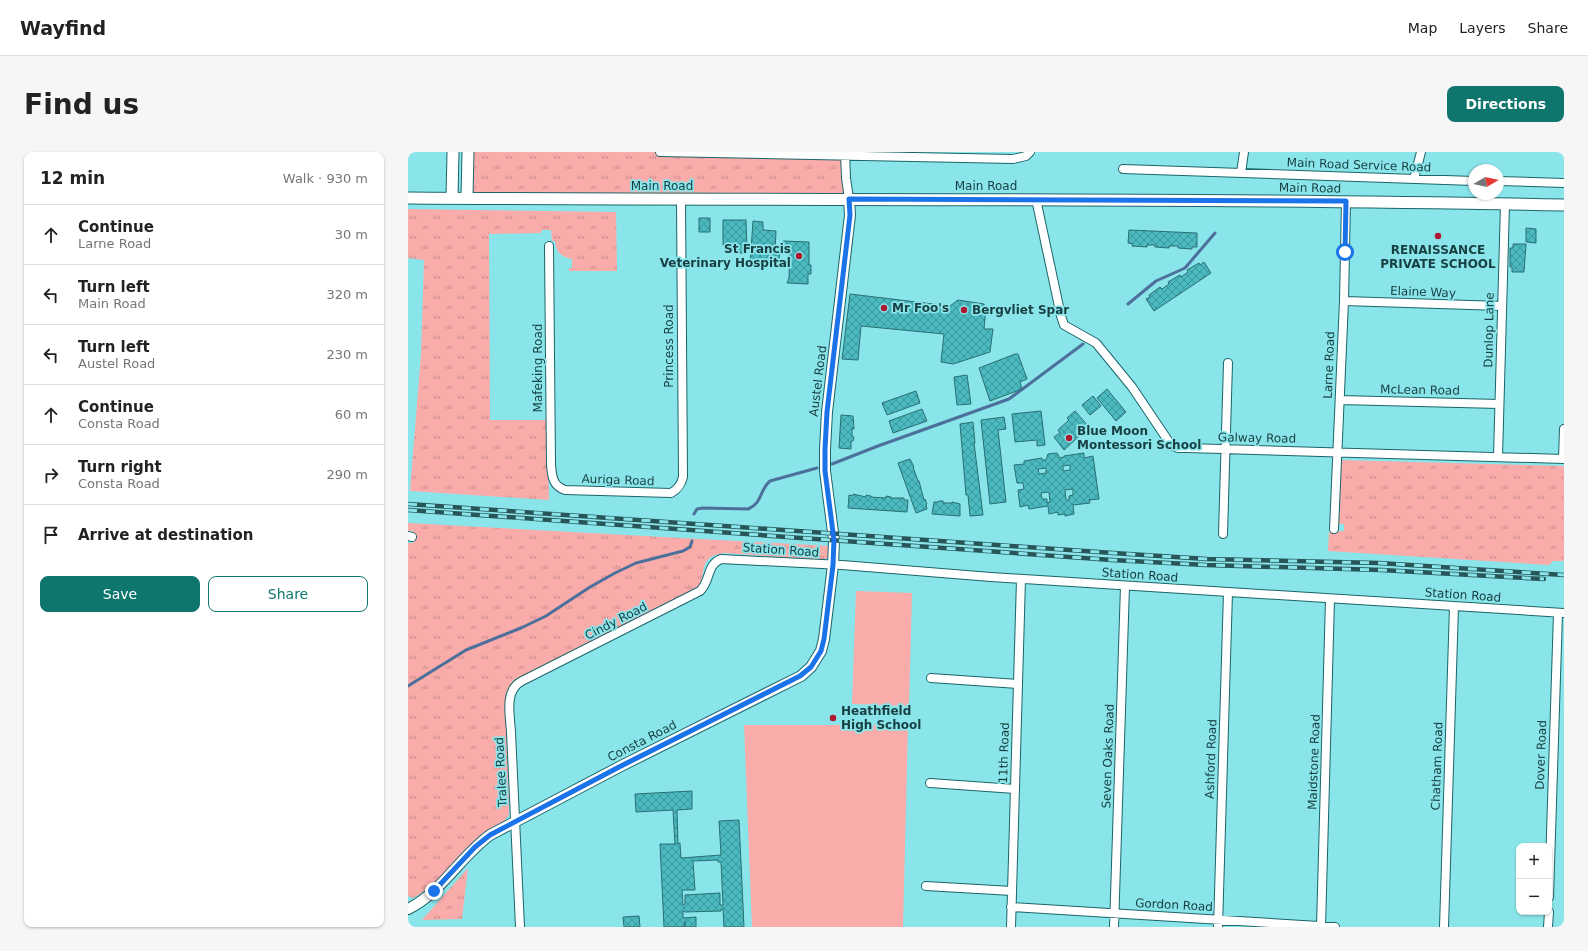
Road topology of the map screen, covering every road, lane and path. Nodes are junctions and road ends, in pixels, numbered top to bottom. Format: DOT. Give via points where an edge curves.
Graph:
graph roads {
  1 [pos="453,152"];
  2 [pos="468,152"];
  3 [pos="660,152"];
  4 [pos="1030,152"];
  5 [pos="1244,152"];
  6 [pos="1421,152"];
  7 [pos="845,154"];
  8 [pos="1123,169"];
  9 [pos="1241,173"];
  10 [pos="1414,180"];
  11 [pos="1468,181"];
  12 [pos="1504,181"];
  13 [pos="1564,183"];
  14 [pos="467,197"];
  15 [pos="408,198"];
  16 [pos="452,198"];
  17 [pos="849,199"];
  18 [pos="1036,199"];
  19 [pos="681,200"];
  20 [pos="1346,201"];
  21 [pos="1505,204"];
  22 [pos="1564,205"];
  23 [pos="549,246"];
  24 [pos="1344,301"];
  25 [pos="1502,306"];
  26 [pos="1228,363"];
  27 [pos="1340,400"];
  28 [pos="1499,404"];
  29 [pos="1564,429"];
  30 [pos="1226,449"];
  31 [pos="1337,452"];
  32 [pos="1498,457"];
  33 [pos="1563,459"];
  34 [pos="559,488"];
  35 [pos="677,490"];
  36 [pos="1334,529"];
  37 [pos="1223,534"];
  38 [pos="716,562"];
  39 [pos="833,565"];
  40 [pos="1021,579"];
  41 [pos="1125,586"];
  42 [pos="1228,592"];
  43 [pos="1330,599"];
  44 [pos="1454,606"];
  45 [pos="1561,613"];
  46 [pos="931,678"];
  47 [pos="1018,684"];
  48 [pos="512,689"];
  49 [pos="930,783"];
  50 [pos="1015,789"];
  51 [pos="515,822"];
  52 [pos="1550,879"];
  53 [pos="926,886"];
  54 [pos="1012,892"];
  55 [pos="1012,907"];
  56 [pos="408,909"];
  57 [pos="1115,913"];
  58 [pos="1549,915"];
  59 [pos="1218,923"];
  60 [pos="520,927"];
  61 [pos="1011,927"];
  62 [pos="1114,927"];
  63 [pos="1321,927"];
  64 [pos="1335,927"];
  65 [pos="1444,927"];
  66 [pos="1548,927"];
  1 -- 16 [label="main road"];
  2 -- 14 [label="main road"];
  3 -- 7 [label="street"];
  4 -- 7 [label="street" via="1026,156 1013,159"];
  5 -- 9 [label="street"];
  6 -- 10 [label="street"];
  7 -- 17 [label="street"];
  8 -- 9 [label="street, Main Road Service Road"];
  9 -- 10 [label="street, Main Road Service Road"];
  10 -- 11 [label="street, Main Road Service Road"];
  12 -- 13 [label="street"];
  14 -- 16 [label="main road, Main Road"];
  14 -- 19 [label="main road, Main Road"];
  15 -- 16 [label="main road, Main Road"];
  17 -- 18 [label="main road, Main Road"];
  17 -- 19 [label="main road, Main Road"];
  17 -- 39 [label="street, Austel Road" via="850,215 827,412 825,467 834,534"];
  18 -- 20 [label="main road, Main Road"];
  18 -- 30 [label="street, Galway Road" via="1064,325 1096,343 1132,387 1172,445 1178,448"];
  19 -- 35 [label="street, Princess Road" via="683,477"];
  20 -- 21 [label="main road, Main Road"];
  20 -- 24 [label="street, Larne Road"];
  21 -- 22 [label="main road, Main Road"];
  21 -- 25 [label="street, Dunlop Lane"];
  23 -- 34 [label="street, Mafeking Road" via="551,465 554,483"];
  24 -- 25 [label="street, Elaine Way"];
  24 -- 27 [label="street, Larne Road"];
  25 -- 28 [label="street, Dunlop Lane"];
  26 -- 30 [label="street"];
  27 -- 28 [label="street, McLean Road"];
  27 -- 31 [label="street, Larne Road"];
  28 -- 32 [label="street, Dunlop Lane"];
  29 -- 33 [label="street"];
  30 -- 31 [label="street, Galway Road"];
  30 -- 37 [label="street"];
  31 -- 32 [label="street, Galway Road"];
  31 -- 36 [label="street, Larne Road"];
  32 -- 33 [label="street, Galway Road"];
  34 -- 35 [label="street, Auriga Road" via="660,494"];
  38 -- 39 [label="street, Station Road" via="725,559"];
  38 -- 48 [label="street, Cindy Road" via="700,591 522,681"];
  39 -- 40 [label="street, Station Road"];
  39 -- 51 [label="street, Consta Road" via="823,645 811,667 800,676"];
  40 -- 41 [label="street, Station Road"];
  40 -- 47 [label="street, 11th Road"];
  41 -- 42 [label="street, Station Road"];
  41 -- 57 [label="street, Seven Oaks Road"];
  42 -- 43 [label="street, Station Road"];
  42 -- 59 [label="street, Ashford Road"];
  43 -- 44 [label="street, Station Road"];
  43 -- 63 [label="street, Maidstone Road"];
  44 -- 45 [label="street, Station Road"];
  44 -- 65 [label="street, Chatham Road"];
  45 -- 52 [label="street, Dover Road"];
  46 -- 47 [label="street"];
  47 -- 50 [label="street, 11th Road"];
  48 -- 51 [label="street, Tralee Road" via="510,706"];
  49 -- 50 [label="street"];
  50 -- 54 [label="street, 11th Road"];
  51 -- 56 [label="street, Consta Road" via="483,840 424,900"];
  51 -- 60 [label="street, Tralee Road"];
  53 -- 54 [label="street"];
  54 -- 55 [label="street, 11th Road"];
  55 -- 57 [label="street, Gordon Road"];
  55 -- 61 [label="street, 11th Road"];
  57 -- 59 [label="street, Gordon Road"];
  57 -- 62 [label="street, Seven Oaks Road"];
  58 -- 66 [label="street"];
  59 -- 63 [label="street, Gordon Road"];
  63 -- 64 [label="street, Gordon Road"];
}
